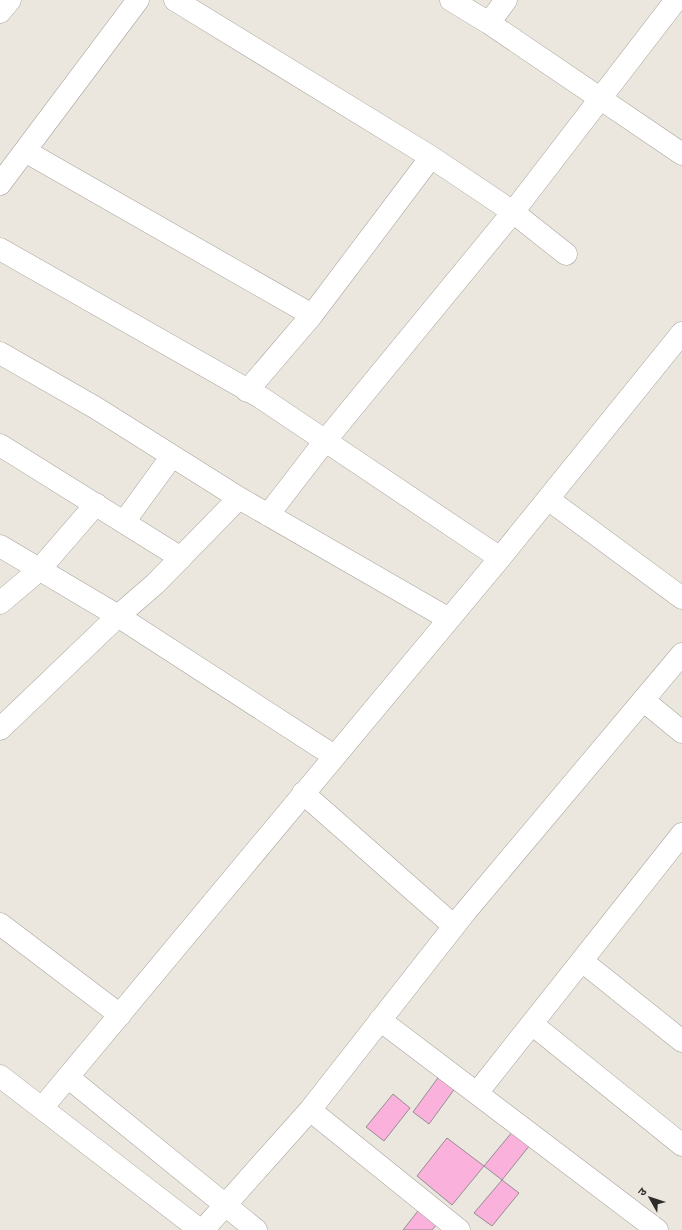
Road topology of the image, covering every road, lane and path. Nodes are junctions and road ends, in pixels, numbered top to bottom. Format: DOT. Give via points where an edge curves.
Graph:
graph roads {
  1 [pos="10,0"];
  2 [pos="138,0"];
  3 [pos="175,0"];
  4 [pos="450,0"];
  5 [pos="506,0"];
  6 [pos="677,8"];
  7 [pos="0,12"];
  8 [pos="489,23"];
  9 [pos="600,97"];
  10 [pos="25,151"];
  11 [pos="682,154"];
  12 [pos="431,157"];
  13 [pos="0,184"];
  14 [pos="513,212"];
  15 [pos="0,249"];
  16 [pos="566,254"];
  17 [pos="312,315"];
  18 [pos="682,333"];
  19 [pos="0,352"];
  20 [pos="248,390"];
  21 [pos="325,441"];
  22 [pos="0,445"];
  23 [pos="172,456"];
  24 [pos="239,498"];
  25 [pos="548,499"];
  26 [pos="96,504"];
  27 [pos="268,515"];
  28 [pos="124,522"];
  29 [pos="0,546"];
  30 [pos="181,558"];
  31 [pos="500,558"];
  32 [pos="39,570"];
  33 [pos="682,598"];
  34 [pos="0,603"];
  35 [pos="118,616"];
  36 [pos="449,619"];
  37 [pos="682,654"];
  38 [pos="644,700"];
  39 [pos="0,729"];
  40 [pos="682,732"];
  41 [pos="334,756"];
  42 [pos="303,793"];
  43 [pos="682,834"];
  44 [pos="0,924"];
  45 [pos="454,926"];
  46 [pos="582,961"];
  47 [pos="120,1015"];
  48 [pos="380,1020"];
  49 [pos="532,1024"];
  50 [pos="682,1041"];
  51 [pos="0,1076"];
  52 [pos="56,1093"];
  53 [pos="477,1093"];
  54 [pos="310,1110"];
  55 [pos="682,1146"];
  56 [pos="211,1221"];
  57 [pos="256,1230"];
  58 [pos="459,1230"];
  59 [pos="657,1230"];
  1 -- 7 [label="street"];
  2 -- 10 [label="street"];
  3 -- 12 [label="street"];
  4 -- 8 [label="street"];
  5 -- 8 [label="street"];
  6 -- 9 [label="street"];
  8 -- 9 [label="street"];
  9 -- 11 [label="street"];
  9 -- 14 [label="street"];
  10 -- 13 [label="street"];
  10 -- 17 [label="street"];
  12 -- 14 [label="street"];
  12 -- 17 [label="street"];
  14 -- 16 [label="street"];
  14 -- 21 [label="street"];
  15 -- 20 [label="street"];
  17 -- 20 [label="street"];
  18 -- 25 [label="street"];
  19 -- 23 [label="street"];
  20 -- 21 [label="street"];
  21 -- 27 [label="street"];
  21 -- 31 [label="street"];
  22 -- 26 [label="street"];
  23 -- 24 [label="street"];
  23 -- 28 [label="street"];
  24 -- 27 [label="street"];
  24 -- 30 [label="street"];
  25 -- 31 [label="street"];
  25 -- 33 [label="street"];
  26 -- 28 [label="street"];
  26 -- 32 [label="street"];
  27 -- 36 [label="street"];
  28 -- 30 [label="street"];
  29 -- 32 [label="street"];
  30 -- 35 [label="street"];
  31 -- 36 [label="street"];
  32 -- 34 [label="street"];
  32 -- 35 [label="street"];
  35 -- 39 [label="street"];
  35 -- 41 [label="street"];
  36 -- 41 [label="street"];
  37 -- 38 [label="street"];
  38 -- 40 [label="street"];
  38 -- 45 [label="street"];
  41 -- 42 [label="street"];
  42 -- 45 [label="street"];
  42 -- 47 [label="street"];
  43 -- 46 [label="street"];
  44 -- 47 [label="street"];
  45 -- 48 [label="street"];
  46 -- 49 [label="street"];
  46 -- 50 [label="street"];
  47 -- 52 [label="street"];
  48 -- 53 [label="street"];
  48 -- 54 [label="street"];
  49 -- 53 [label="street"];
  49 -- 55 [label="street"];
  51 -- 52 [label="street"];
  52 -- 56 [label="street"];
  52 -- 56 [label="street"];
  53 -- 59 [label="street"];
  54 -- 56 [label="street"];
  54 -- 58 [label="street"];
  56 -- 57 [label="street"];
}
